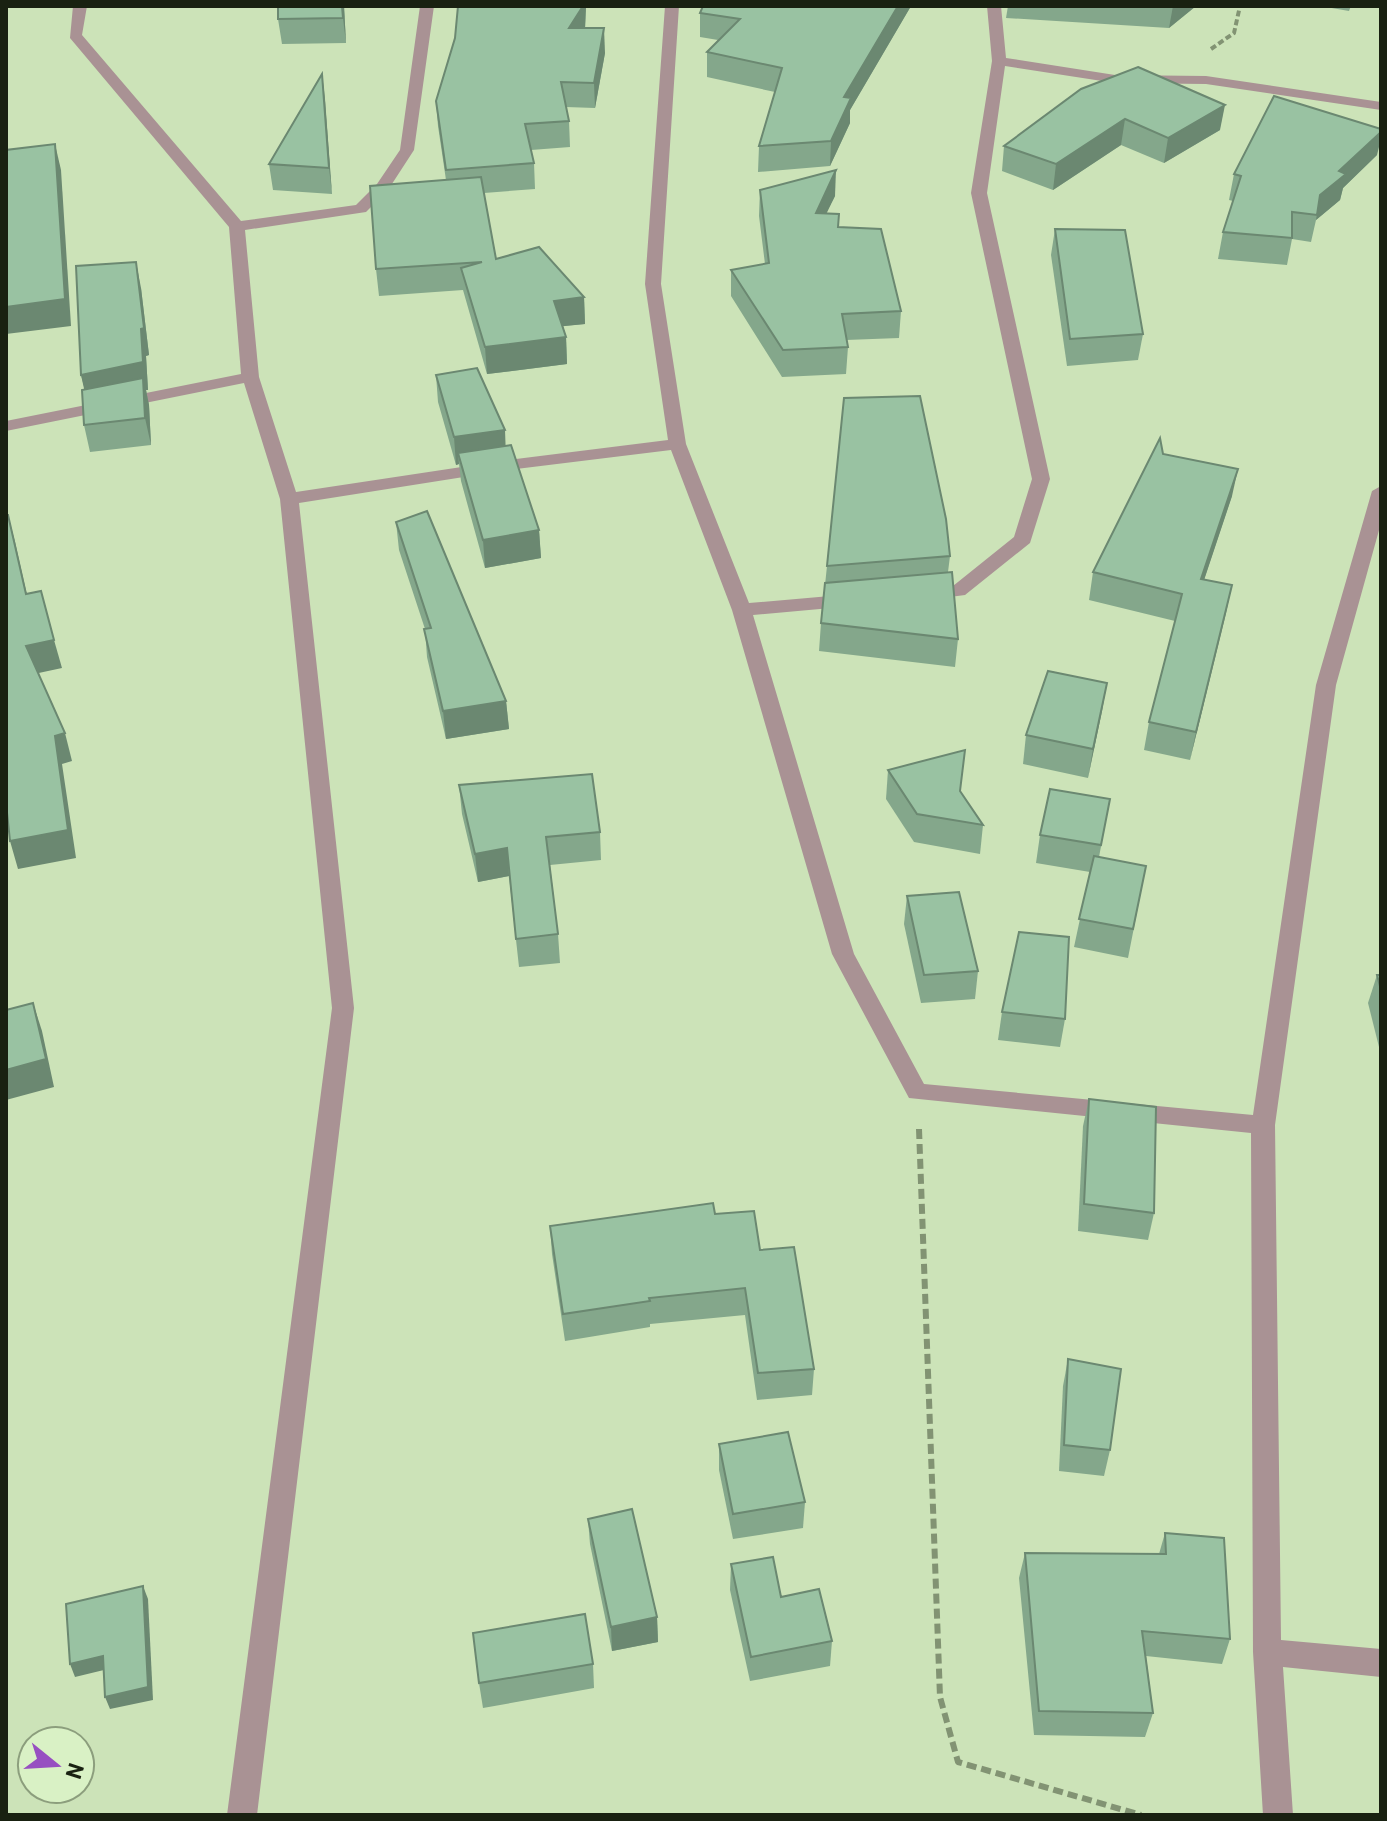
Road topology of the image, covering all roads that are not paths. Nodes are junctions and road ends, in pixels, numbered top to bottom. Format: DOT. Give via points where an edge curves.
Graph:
graph roads {
  1 [pos="80,6"];
  2 [pos="427,6"];
  3 [pos="672,6"];
  4 [pos="994,6"];
  5 [pos="999,61"];
  6 [pos="1381,106"];
  7 [pos="237,226"];
  8 [pos="250,377"];
  9 [pos="6,426"];
  10 [pos="677,444"];
  11 [pos="1381,491"];
  12 [pos="289,499"];
  13 [pos="912,595"];
  14 [pos="866,599"];
  15 [pos="742,610"];
  16 [pos="1263,1125"];
  17 [pos="1267,1652"];
  18 [pos="1381,1663"];
  19 [pos="242,1815"];
  20 [pos="1278,1815"];
  1 -- 7 [label="street" via="75,35"];
  2 -- 7 [label="street" via="407,150 383,187 361,209"];
  3 -- 10 [label="street" via="653,284"];
  4 -- 5 [label="street"];
  5 -- 6 [label="street" via="1115,79 1206,80"];
  5 -- 13 [label="street" via="979,193 1041,479 1023,539 958,591"];
  7 -- 8 [label="street"];
  8 -- 9 [label="street"];
  8 -- 12 [label="street"];
  10 -- 12 [label="street"];
  10 -- 15 [label="street"];
  11 -- 16 [label="street" via="1326,685"];
  12 -- 19 [label="street" via="343,1008"];
  14 -- 15 [label="street"];
  15 -- 16 [label="street" via="843,954 917,1092"];
  16 -- 17 [label="street"];
  17 -- 18 [label="street"];
  17 -- 20 [label="street"];
}
